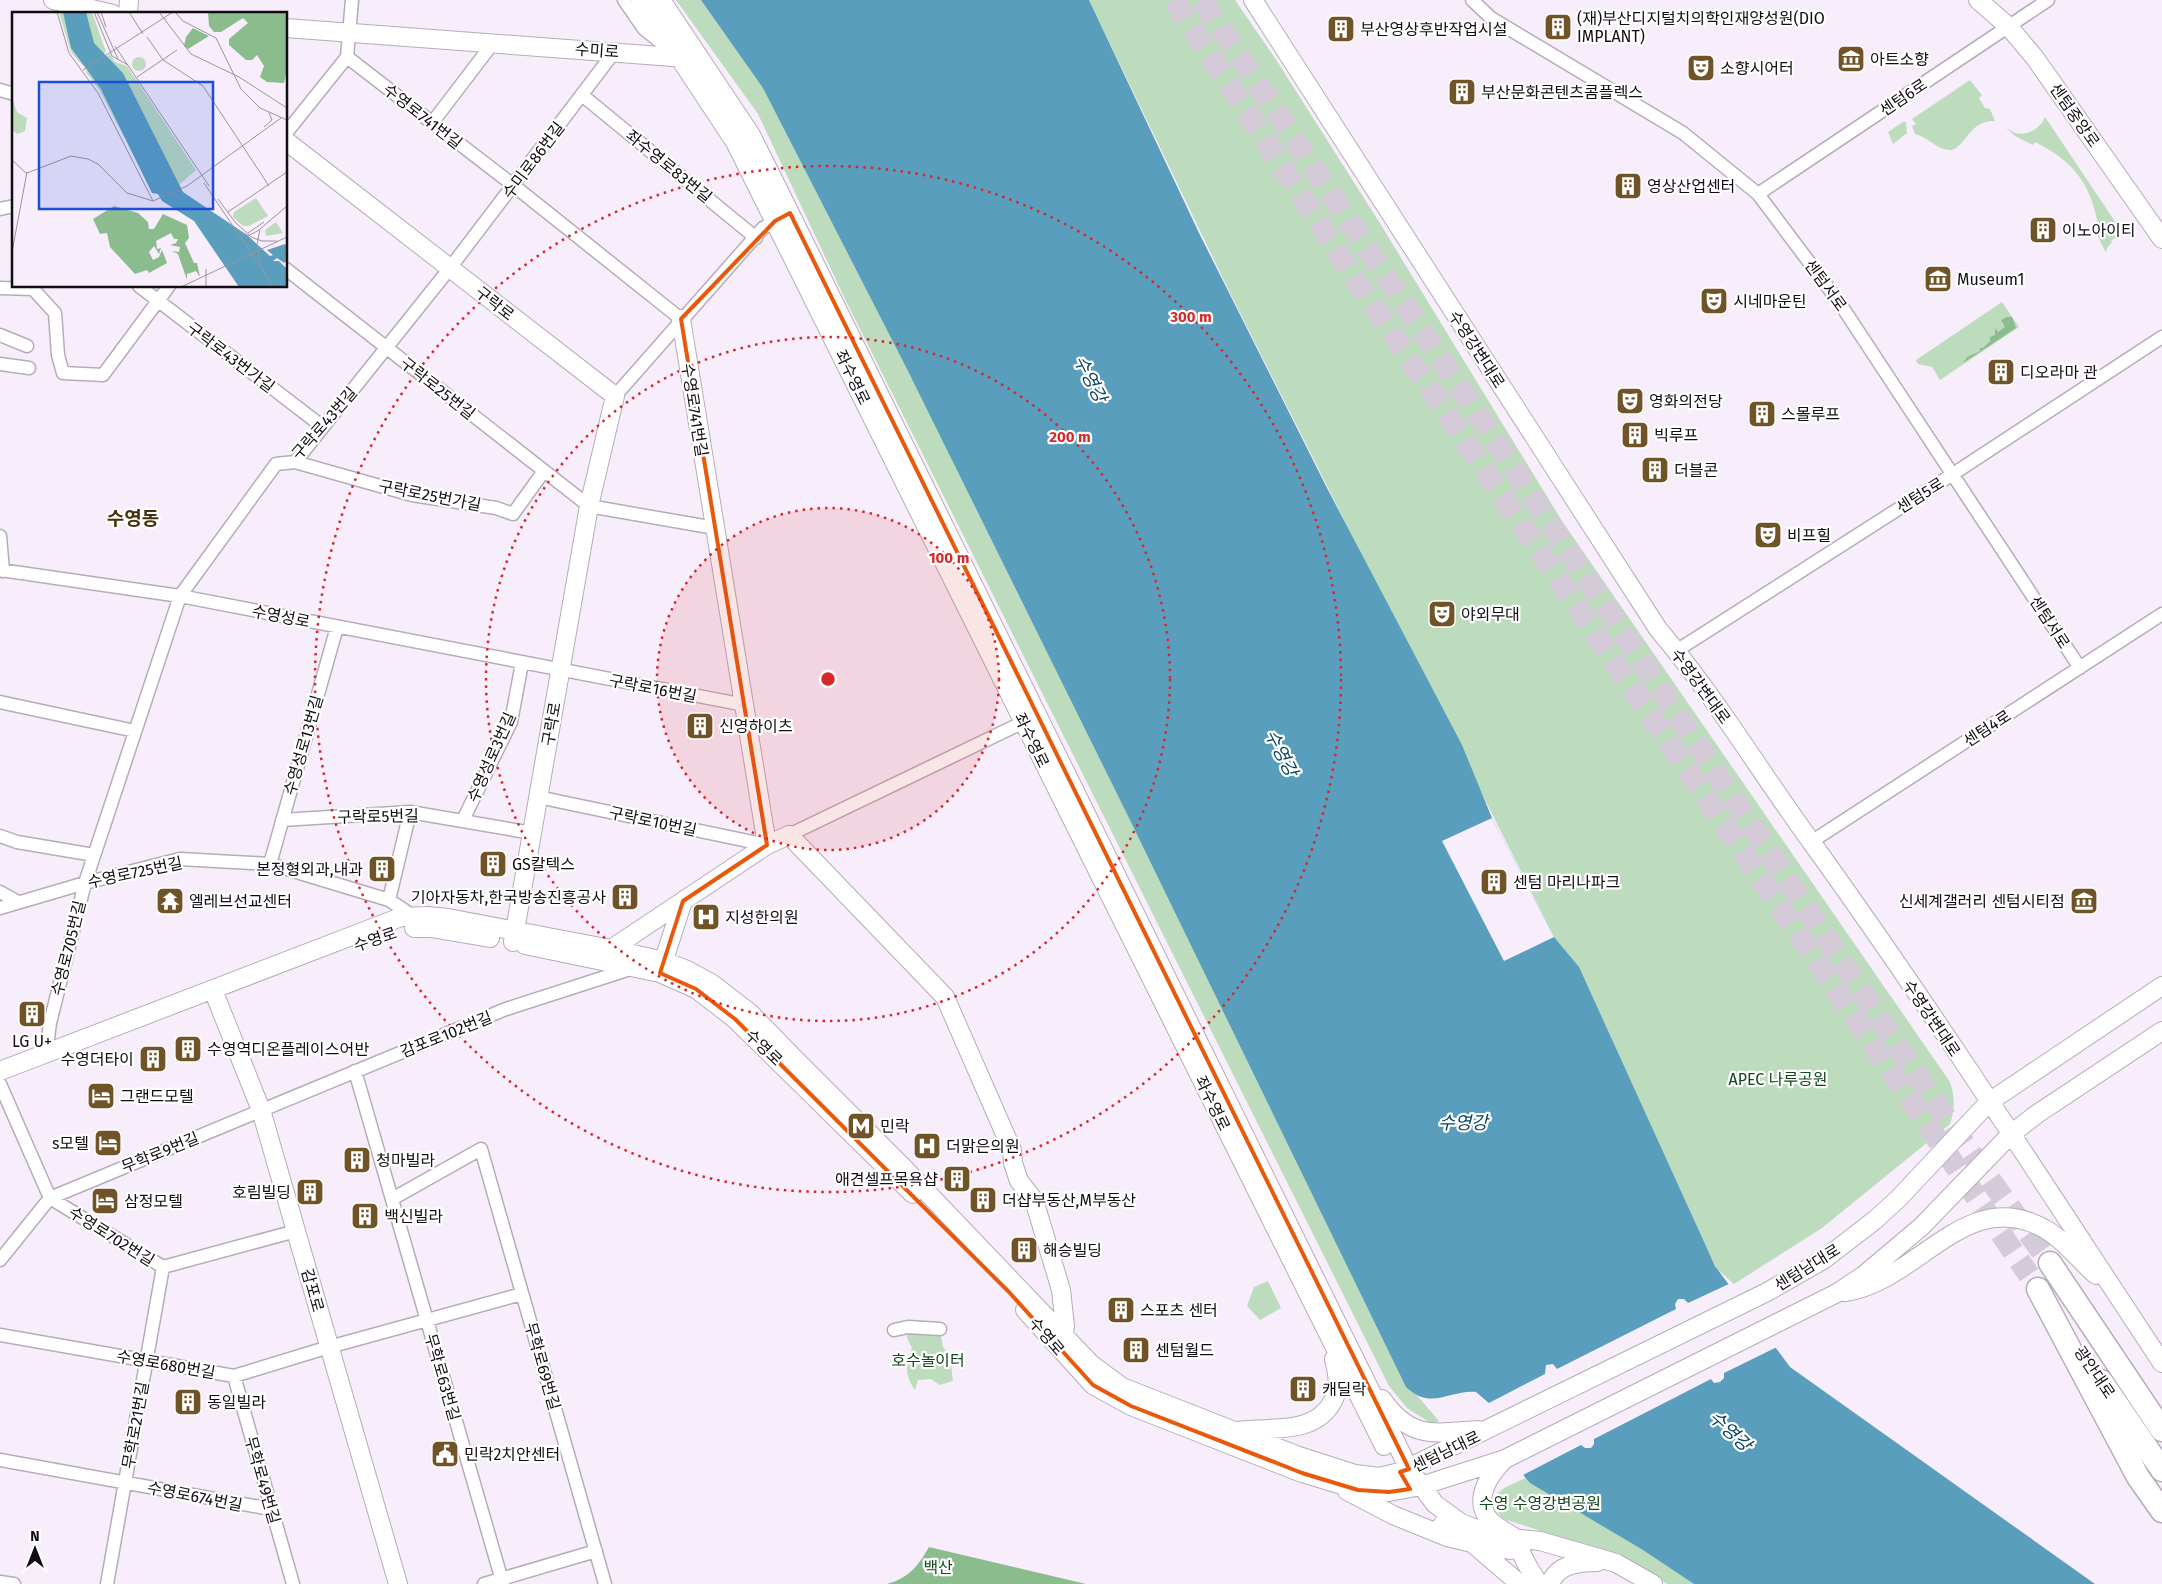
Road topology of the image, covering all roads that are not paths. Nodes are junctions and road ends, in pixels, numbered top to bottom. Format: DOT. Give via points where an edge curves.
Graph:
graph roads {
  1 [pos="54,0"];
  2 [pos="352,0"];
  3 [pos="624,0"];
  4 [pos="641,0"];
  5 [pos="661,0"];
  6 [pos="1253,0"];
  7 [pos="1472,0"];
  8 [pos="1978,0"];
  9 [pos="2048,0"];
  10 [pos="105,12"];
  11 [pos="2009,27"];
  12 [pos="288,28"];
  13 [pos="350,33"];
  14 [pos="493,43"];
  15 [pos="615,52"];
  16 [pos="347,57"];
  17 [pos="680,58"];
  18 [pos="700,59"];
  19 [pos="582,95"];
  20 [pos="432,123"];
  21 [pos="288,131"];
  22 [pos="288,143"];
  23 [pos="513,185"];
  24 [pos="1758,194"];
  25 [pos="782,217"];
  26 [pos="756,238"];
  27 [pos="2162,238"];
  28 [pos="450,268"];
  29 [pos="288,271"];
  30 [pos="0,288"];
  31 [pos="142,288"];
  32 [pos="168,288"];
  33 [pos="158,301"];
  34 [pos="681,319"];
  35 [pos="0,335"];
  36 [pos="2162,337"];
  37 [pos="27,346"];
  38 [pos="386,347"];
  39 [pos="0,364"];
  40 [pos="29,368"];
  41 [pos="615,396"];
  42 [pos="323,427"];
  43 [pos="295,462"];
  44 [pos="544,471"];
  45 [pos="1954,474"];
  46 [pos="589,506"];
  47 [pos="715,528"];
  48 [pos="0,536"];
  49 [pos="1,570"];
  50 [pos="180,596"];
  51 [pos="2162,614"];
  52 [pos="337,627"];
  53 [pos="1676,650"];
  54 [pos="522,663"];
  55 [pos="2080,668"];
  56 [pos="560,670"];
  57 [pos="0,702"];
  58 [pos="745,705"];
  59 [pos="1031,718"];
  60 [pos="135,731"];
  61 [pos="538,797"];
  62 [pos="410,812"];
  63 [pos="282,820"];
  64 [pos="462,820"];
  65 [pos="532,833"];
  66 [pos="788,835"];
  67 [pos="0,836"];
  68 [pos="1811,842"];
  69 [pos="767,845"];
  70 [pos="94,855"];
  71 [pos="270,864"];
  72 [pos="85,882"];
  73 [pos="0,892"];
  74 [pos="389,900"];
  75 [pos="683,901"];
  76 [pos="18,902"];
  77 [pos="0,908"];
  78 [pos="413,916"];
  79 [pos="514,936"];
  80 [pos="611,948"];
  81 [pos="662,967"];
  82 [pos="635,968"];
  83 [pos="2162,986"];
  84 [pos="217,1000"];
  85 [pos="2162,1031"];
  86 [pos="46,1053"];
  87 [pos="0,1071"];
  88 [pos="355,1072"];
  89 [pos="0,1082"];
  90 [pos="1990,1102"];
  91 [pos="261,1110"];
  92 [pos="2011,1134"];
  93 [pos="50,1198"];
  94 [pos="392,1200"];
  95 [pos="296,1231"];
  96 [pos="0,1260"];
  97 [pos="2050,1263"];
  98 [pos="162,1267"];
  99 [pos="1837,1293"];
  100 [pos="522,1294"];
  101 [pos="2117,1294"];
  102 [pos="427,1320"];
  103 [pos="940,1329"];
  104 [pos="894,1330"];
  105 [pos="0,1334"];
  106 [pos="1332,1344"];
  107 [pos="1063,1345"];
  108 [pos="329,1347"];
  109 [pos="146,1360"];
  110 [pos="2162,1363"];
  111 [pos="234,1376"];
  112 [pos="1365,1378"];
  113 [pos="1490,1429"];
  114 [pos="2162,1430"];
  115 [pos="1236,1431"];
  116 [pos="1505,1459"];
  117 [pos="0,1460"];
  118 [pos="2162,1470"];
  119 [pos="1405,1471"];
  120 [pos="124,1483"];
  121 [pos="1338,1484"];
  122 [pos="1415,1488"];
  123 [pos="271,1509"];
  124 [pos="2162,1511"];
  125 [pos="1472,1543"];
  126 [pos="1519,1546"];
  127 [pos="596,1551"];
  128 [pos="1616,1564"];
  129 [pos="502,1581"];
  130 [pos="0,1582"];
  131 [pos="14,1584"];
  132 [pos="106,1584"];
  133 [pos="293,1584"];
  134 [pos="398,1584"];
  135 [pos="484,1584"];
  136 [pos="605,1584"];
  137 [pos="1520,1584"];
  138 [pos="1539,1584"];
  139 [pos="1550,1584"];
  140 [pos="1653,1584"];
  1 -- 10 [label="main road"];
  2 -- 13 [label="street"];
  3 -- 17 [label="street" via="644,29"];
  4 -- 17 [label="main road, 좌수영로"];
  5 -- 18 [label="main road, 좌수영로"];
  6 -- 53 [label="main road, 수영강변대로" via="1658,629"];
  7 -- 24 [label="street, 센텀서로" via="1491,18 1683,133"];
  8 -- 11 [label="main road, 센텀중앙로"];
  9 -- 11 [label="street, 센텀6로"];
  11 -- 24 [label="street, 센텀6로"];
  11 -- 27 [label="main road, 센텀중앙로" via="2035,58"];
  12 -- 13 [label="main road, 수미로"];
  13 -- 14 [label="main road, 수미로"];
  13 -- 16 [label="street"];
  14 -- 15 [label="main road, 수미로"];
  14 -- 20 [label="street"];
  15 -- 17 [label="main road, 수미로"];
  15 -- 19 [label="street, 수미로86번길"];
  16 -- 20 [label="street, 수영로741번길"];
  16 -- 21 [label="street"];
  17 -- 18 [label="main road, 수미로"];
  17 -- 25 [label="main road, 좌수영로"];
  18 -- 25 [label="main road, 좌수영로" via="751,135"];
  19 -- 23 [label="street, 수미로86번길"];
  19 -- 26 [label="street, 좌수영로83번길"];
  20 -- 23 [label="street, 수영로741번길"];
  22 -- 28 [label="main road, 구락로"];
  23 -- 28 [label="street, 수미로86번길"];
  23 -- 34 [label="street, 수영로741번길"];
  24 -- 45 [label="street, 센텀서로" via="1839,302"];
  25 -- 26 [label="street" via="764,228"];
  25 -- 59 [label="main road, 좌수영로"];
  25 -- 59 [label="main road, 좌수영로" via="786,242"];
  26 -- 34 [label="street"];
  28 -- 38 [label="street, 구락로43번길"];
  28 -- 41 [label="main road, 구락로"];
  29 -- 38 [label="street, 구락로25번길"];
  30 -- 33 [label="street" via="33,289 55,313 58,355 63,373 103,375"];
  31 -- 33 [label="street, 구락로43번가길"];
  32 -- 33 [label="street"];
  33 -- 42 [label="street, 구락로43번가길"];
  34 -- 41 [label="street"];
  34 -- 47 [label="main road, 수영로741번길"];
  35 -- 37 [label="street"];
  36 -- 45 [label="street, 센텀5로"];
  38 -- 42 [label="street, 구락로43번길"];
  38 -- 44 [label="street, 구락로25번길"];
  39 -- 40 [label="street"];
  41 -- 46 [label="main road, 구락로"];
  42 -- 43 [label="street, 구락로43번길"];
  43 -- 44 [label="street, 구락로25번가길" via="412,495 496,508 513,514"];
  43 -- 50 [label="street, 구락로43번길" via="276,464"];
  44 -- 46 [label="street, 구락로25번길"];
  45 -- 53 [label="street, 센텀5로"];
  45 -- 55 [label="street, 센텀서로"];
  46 -- 47 [label="street"];
  46 -- 56 [label="main road, 구락로"];
  47 -- 58 [label="main road, 수영로741번길"];
  48 -- 49 [label="street"];
  49 -- 50 [label="street, 수영성로"];
  50 -- 52 [label="street, 수영성로"];
  50 -- 60 [label="street, 수영로705번길"];
  51 -- 55 [label="street, 센텀4로"];
  52 -- 54 [label="street, 수영성로"];
  52 -- 63 [label="street, 수영성로13번길"];
  53 -- 68 [label="main road, 수영강변대로"];
  54 -- 56 [label="street, 수영성로"];
  54 -- 64 [label="street, 수영성로3번길" via="510,722"];
  55 -- 68 [label="street, 센텀4로"];
  56 -- 58 [label="street, 구락로16번길"];
  56 -- 61 [label="main road, 구락로"];
  57 -- 60 [label="street"];
  58 -- 69 [label="main road, 수영로741번길"];
  59 -- 66 [label="street"];
  59 -- 106 [label="main road, 좌수영로"];
  59 -- 112 [label="main road, 좌수영로"];
  60 -- 70 [label="street, 수영로705번길"];
  61 -- 65 [label="main road, 구락로"];
  61 -- 69 [label="street, 구락로10번길"];
  62 -- 63 [label="street, 구락로5번길"];
  62 -- 64 [label="street, 구락로5번길"];
  62 -- 74 [label="street, 수영로"];
  63 -- 71 [label="street, 수영성로13번길"];
  64 -- 65 [label="street, 구락로5번길"];
  65 -- 79 [label="main road, 구락로"];
  66 -- 69 [label="main road"];
  66 -- 107 [label="main road" via="945,997 1012,1150 1019,1182 1034,1200 1061,1290"];
  67 -- 70 [label="street" via="17,842"];
  68 -- 90 [label="main road, 수영강변대로"];
  69 -- 75 [label="main road"];
  70 -- 72 [label="street, 수영로705번길"];
  71 -- 72 [label="street, 수영로725번길" via="180,859"];
  71 -- 74 [label="street, 수영로725번길"];
  72 -- 76 [label="street, 수영로725번길"];
  72 -- 86 [label="street, 수영로705번길" via="50,1023"];
  73 -- 76 [label="street"];
  74 -- 78 [label="street, 수영로725번길"];
  75 -- 80 [label="main road"];
  75 -- 81 [label="main road"];
  76 -- 77 [label="street, 수영로725번길"];
  78 -- 79 [label="main road, 수영로" via="448,918"];
  78 -- 86 [label="main road, 수영로" via="387,921 352,934"];
  79 -- 80 [label="main road, 수영로"];
  79 -- 82 [label="main road, 수영로"];
  79 -- 84 [label="main road, 수영로" via="431,928 401,929"];
  80 -- 81 [label="main road, 수영로"];
  81 -- 82 [label="main road, 수영로"];
  81 -- 107 [label="main road, 수영로" via="735,1018"];
  82 -- 88 [label="street, 감포로102번길" via="506,1009"];
  83 -- 90 [label="main road, 센텀남대로"];
  84 -- 89 [label="main road, 수영로"];
  84 -- 91 [label="main road, 감포로"];
  85 -- 92 [label="main road, 센텀남대로"];
  86 -- 87 [label="main road, 수영로"];
  88 -- 91 [label="street, 감포로102번길"];
  88 -- 94 [label="street, 무학로63번길"];
  89 -- 93 [label="street, 수영로702번길"];
  90 -- 92 [label="main road, 수영강변대로"];
  90 -- 113 [label="main road, 센텀남대로" via="1899,1198 1823,1260 1767,1292"];
  91 -- 93 [label="street, 무학로9번길"];
  91 -- 95 [label="main road, 감포로"];
  92 -- 99 [label="main road, 센텀남대로" via="1922,1226 1864,1275"];
  92 -- 101 [label="main road, 수영강변대로"];
  93 -- 96 [label="street, 무학로9번길"];
  93 -- 98 [label="street, 수영로702번길"];
  94 -- 100 [label="street, 무학로69번길" via="481,1149"];
  94 -- 102 [label="street, 무학로63번길"];
  95 -- 98 [label="street, 수영로702번길"];
  95 -- 108 [label="main road, 감포로"];
  97 -- 114 [label="highway, 광안대로"];
  98 -- 109 [label="street, 무학로21번길"];
  99 -- 101 [label="main road" via="1862,1290 1903,1269 1969,1224 1999,1216 2023,1219 2046,1230"];
  99 -- 116 [label="main road, 센텀남대로"];
  100 -- 102 [label="street, 수영로680번길"];
  100 -- 127 [label="street, 무학로69번길"];
  101 -- 110 [label="main road, 수영강변대로"];
  102 -- 108 [label="street, 수영로680번길"];
  102 -- 129 [label="street, 무학로63번길"];
  103 -- 104 [label="street" via="908,1327"];
  105 -- 109 [label="street, 수영로680번길"];
  106 -- 115 [label="main road" via="1339,1378 1335,1396 1326,1412 1309,1424"];
  106 -- 119 [label="main road, 좌수영로" via="1381,1441"];
  107 -- 115 [label="main road, 수영로" via="1122,1386"];
  107 -- 121 [label="main road, 수영로" via="1093,1385 1131,1406"];
  108 -- 111 [label="street, 수영로680번길"];
  108 -- 134 [label="main road, 감포로"];
  109 -- 111 [label="street, 수영로680번길"];
  109 -- 120 [label="street, 무학로21번길"];
  111 -- 123 [label="street, 무학로49번길"];
  112 -- 113 [label="main road" via="1386,1406 1408,1427 1454,1434"];
  112 -- 119 [label="main road, 좌수영로"];
  113 -- 119 [label="main road, 센텀남대로"];
  115 -- 119 [label="main road, 수영로" via="1355,1474 1379,1477"];
  116 -- 122 [label="main road, 센텀남대로"];
  116 -- 126 [label="main road" via="1491,1473 1483,1502 1487,1517"];
  117 -- 120 [label="street, 수영로674번길"];
  118 -- 124 [label="highway, 광안대로" via="2033,1282 2138,1477"];
  119 -- 122 [label="main road, 좌수영로"];
  120 -- 123 [label="street, 수영로674번길"];
  120 -- 132 [label="street, 무학로21번길"];
  121 -- 122 [label="main road, 수영로" via="1358,1490 1390,1492"];
  121 -- 125 [label="main road" via="1352,1495 1393,1515 1447,1537"];
  122 -- 125 [label="main road" via="1422,1506 1439,1523"];
  122 -- 126 [label="main road" via="1461,1523"];
  123 -- 133 [label="street, 무학로49번길"];
  125 -- 126 [label="main road"];
  125 -- 137 [label="main road"];
  126 -- 128 [label="main road" via="1540,1541"];
  126 -- 138 [label="main road"];
  127 -- 129 [label="street"];
  127 -- 136 [label="street, 무학로69번길"];
  128 -- 139 [label="main road" via="1579,1562 1569,1565 1557,1572"];
  128 -- 140 [label="main road"];
  129 -- 135 [label="street"];
  130 -- 131 [label="street"];
}
